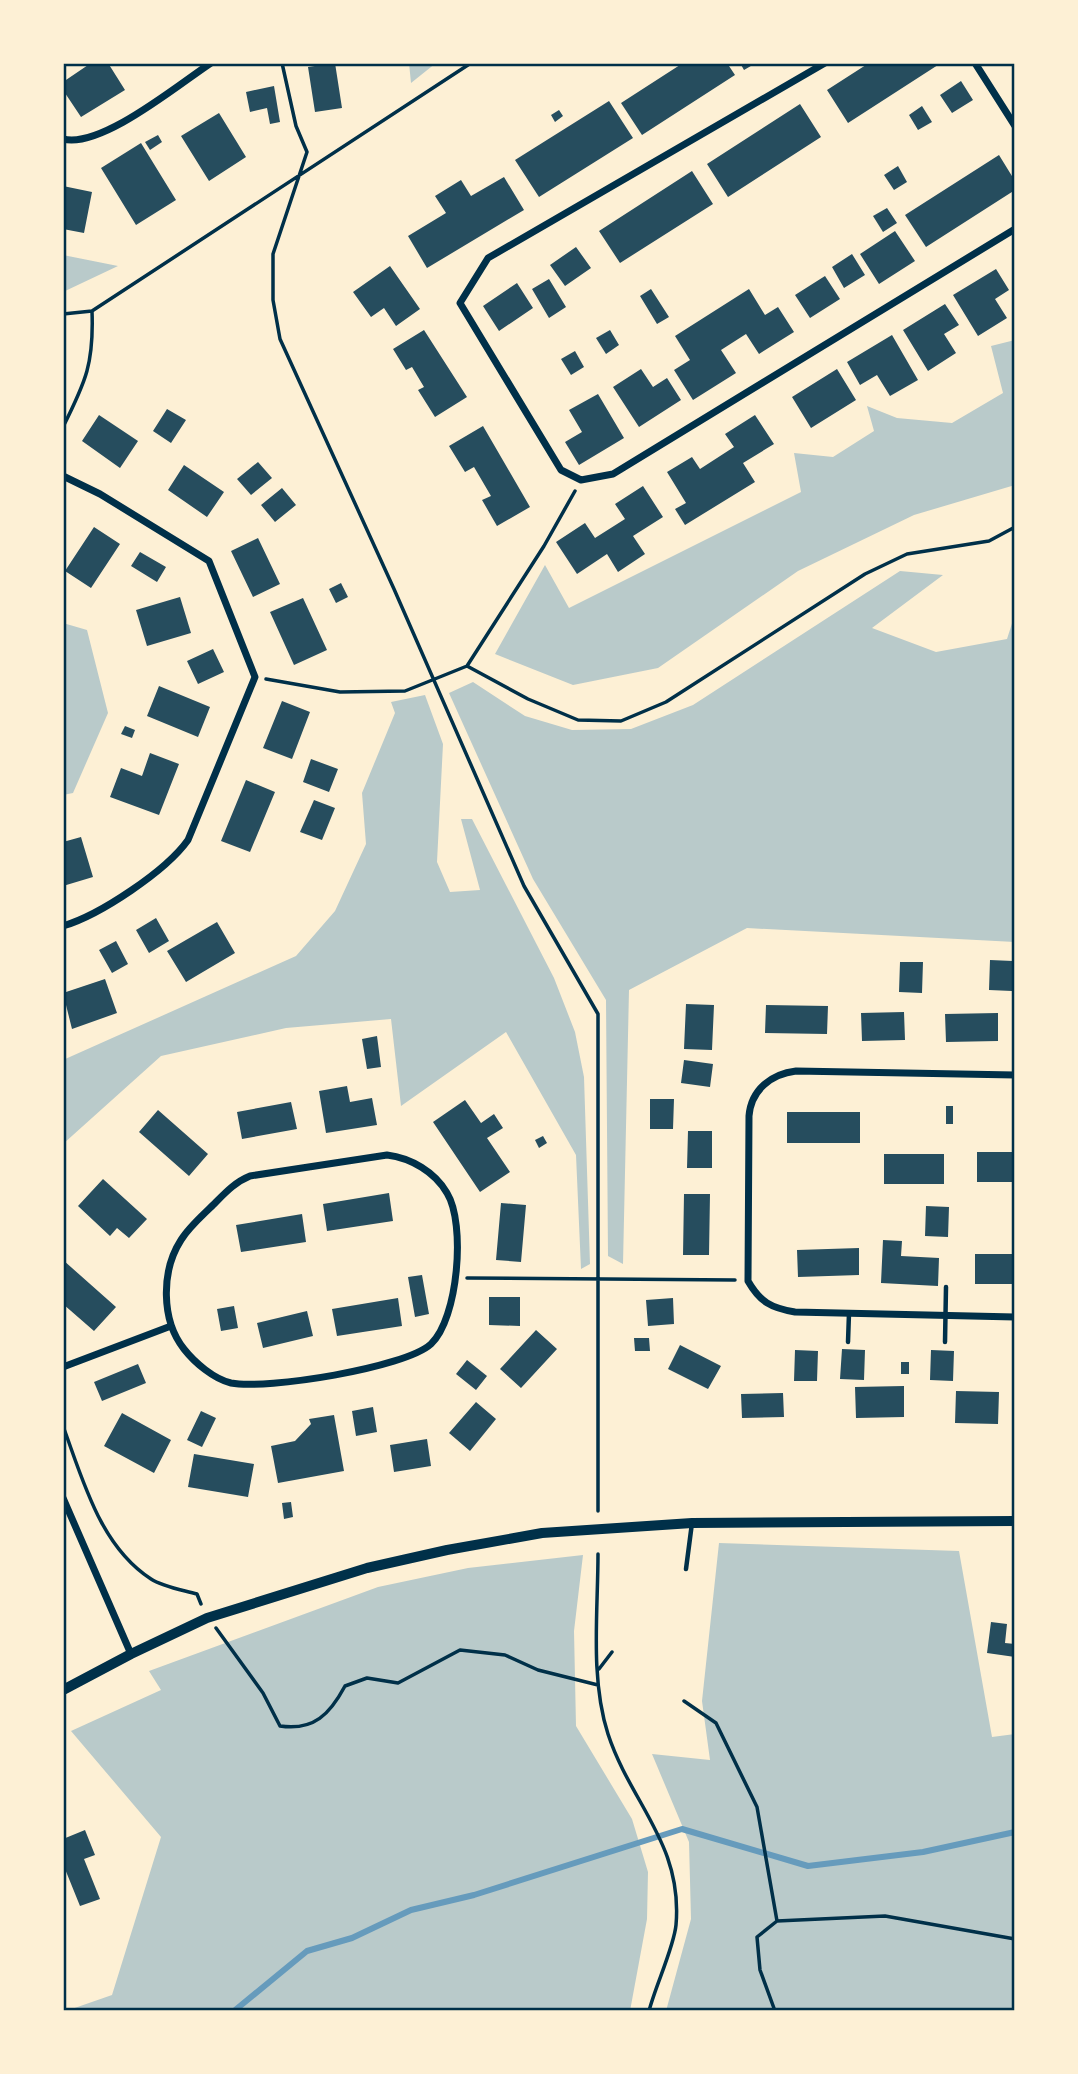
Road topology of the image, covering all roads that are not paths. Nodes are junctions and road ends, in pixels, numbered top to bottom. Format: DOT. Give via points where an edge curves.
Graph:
graph roads {
  1 [pos="211,63"];
  2 [pos="825,63"];
  3 [pos="975,63"];
  4 [pos="1015,126"];
  5 [pos="63,139"];
  6 [pos="1015,229"];
  7 [pos="63,476"];
  8 [pos="63,926"];
  9 [pos="1015,1075"];
  10 [pos="946,1287"];
  11 [pos="849,1313"];
  12 [pos="945,1315"];
  13 [pos="1015,1317"];
  14 [pos="171,1326"];
  15 [pos="848,1342"];
  16 [pos="945,1342"];
  17 [pos="63,1367"];
  18 [pos="63,1498"];
  19 [pos="1015,1521"];
  20 [pos="692,1523"];
  21 [pos="686,1569"];
  22 [pos="131,1654"];
  23 [pos="63,1690"];
  1 -- 5 [label="street" via="107,132"];
  2 -- 6 [label="street" via="488,258 460,303 561,470 581,480 613,474"];
  3 -- 4 [label="street"];
  7 -- 8 [label="street" via="209,561 255,677 188,840 178,853 127,891"];
  9 -- 11 [label="street" via="796,1072 782,1073 756,1093 750,1105 748,1281 758,1298 774,1308"];
  10 -- 12 [label="lane"];
  11 -- 12 [label="street"];
  11 -- 15 [label="lane"];
  12 -- 13 [label="street"];
  12 -- 16 [label="lane"];
  14 -- 14 [label="street" via="167,1282 171,1260 181,1240 238,1181 296,1168 387,1155 405,1157 442,1186 453,1205 457,1278 449,1314 430,1345 405,1360 265,1384 231,1383 188,1354"];
  14 -- 17 [label="street"];
  18 -- 22 [label="street"];
  19 -- 20 [label="street"];
  20 -- 21 [label="lane"];
  20 -- 22 [label="street" via="542,1533 367,1568 207,1618"];
  22 -- 23 [label="street"];
}
